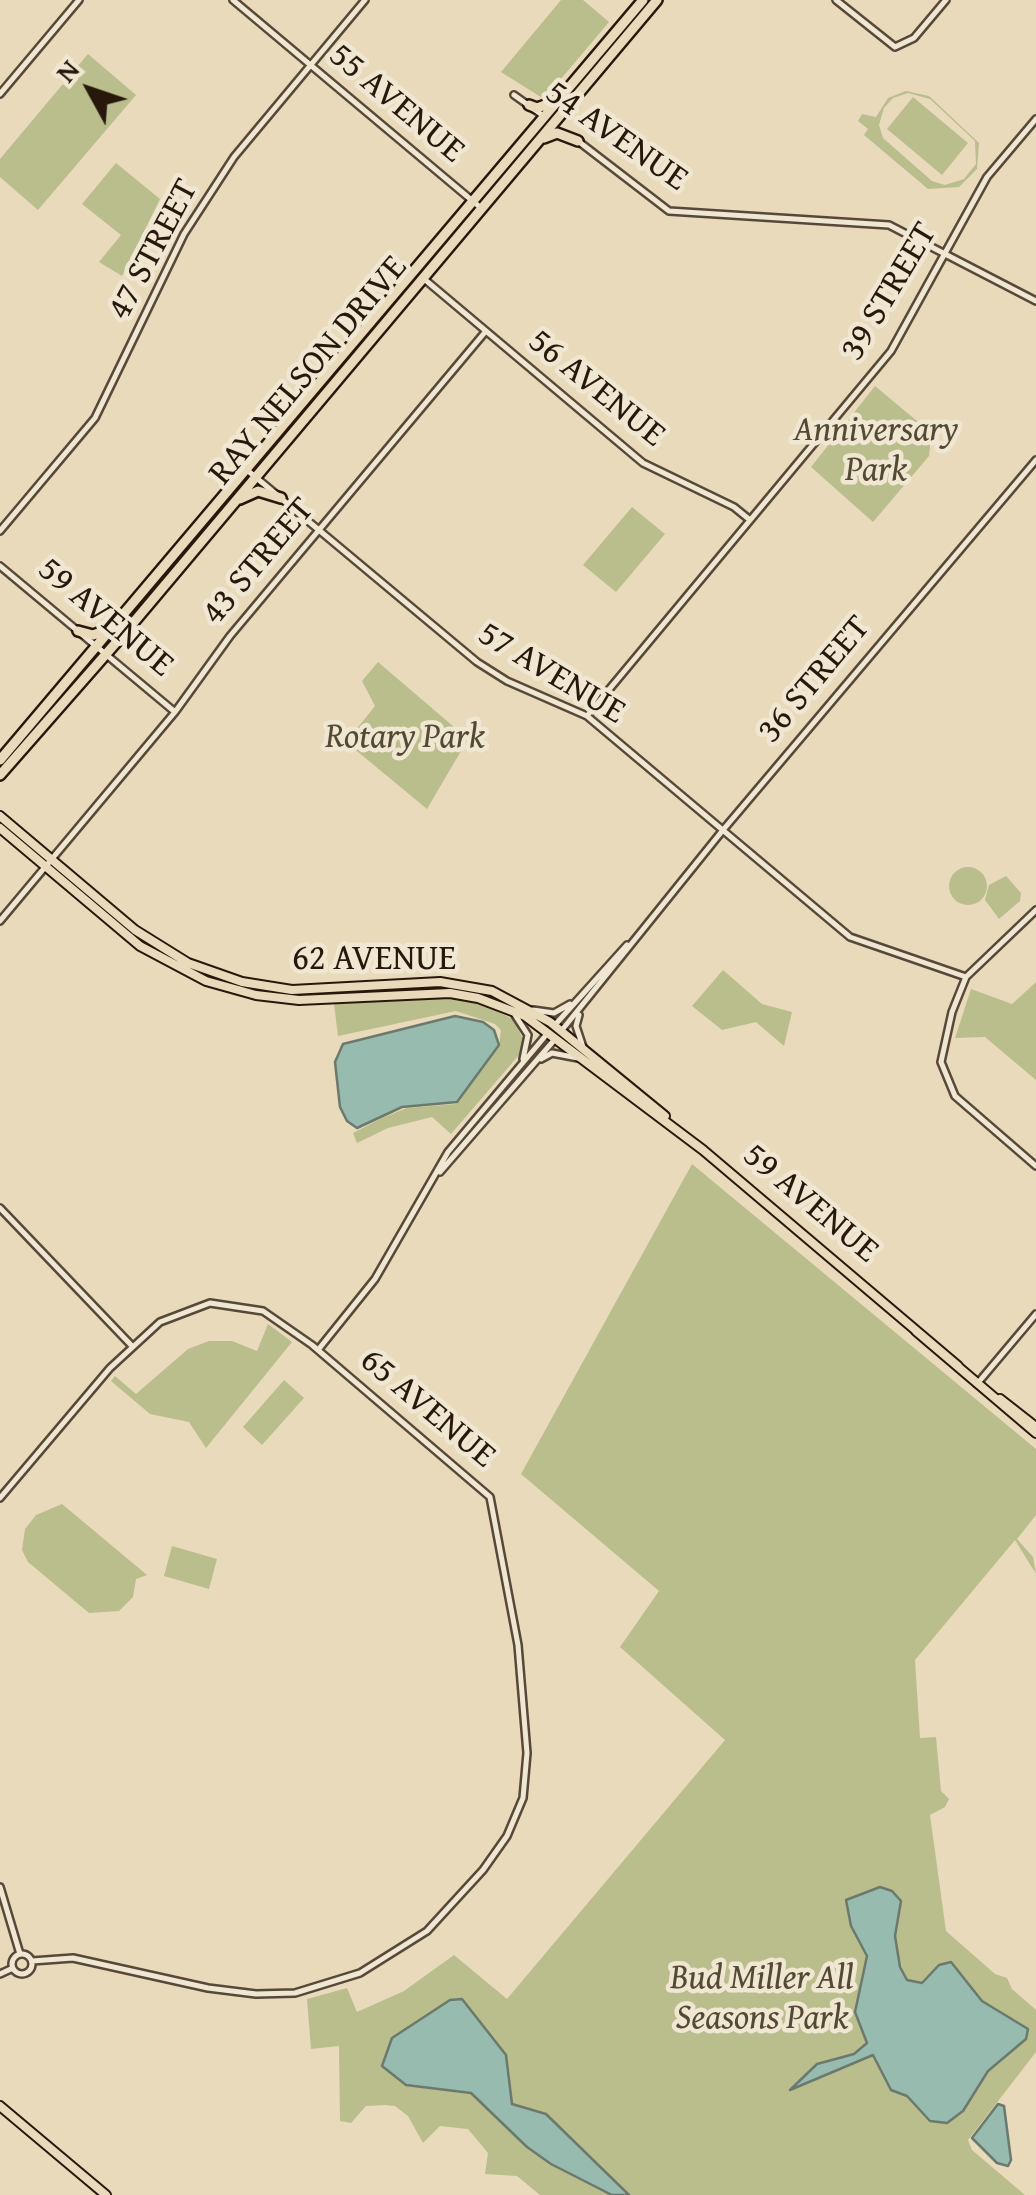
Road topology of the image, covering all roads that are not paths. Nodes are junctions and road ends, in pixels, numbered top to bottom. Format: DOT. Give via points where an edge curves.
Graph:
graph roads {
  1 [pos="79,0"];
  2 [pos="233,0"];
  3 [pos="365,0"];
  4 [pos="643,0"];
  5 [pos="656,0"];
  6 [pos="836,0"];
  7 [pos="946,0"];
  8 [pos="310,66"];
  9 [pos="0,94"];
  10 [pos="514,95"];
  11 [pos="558,100"];
  12 [pos="528,106"];
  13 [pos="1036,119"];
  14 [pos="548,120"];
  15 [pos="578,141"];
  16 [pos="537,142"];
  17 [pos="477,205"];
  18 [pos="946,252"];
  19 [pos="423,278"];
  20 [pos="1036,301"];
  21 [pos="486,331"];
  22 [pos="1036,460"];
  23 [pos="251,473"];
  24 [pos="281,498"];
  25 [pos="234,503"];
  26 [pos="750,520"];
  27 [pos="318,530"];
  28 [pos="0,531"];
  29 [pos="0,566"];
  30 [pos="116,625"];
  31 [pos="78,631"];
  32 [pos="101,650"];
  33 [pos="174,712"];
  34 [pos="587,716"];
  35 [pos="0,760"];
  36 [pos="0,775"];
  37 [pos="0,816"];
  38 [pos="0,828"];
  39 [pos="723,830"];
  40 [pos="49,863"];
  41 [pos="1036,910"];
  42 [pos="0,920"];
  43 [pos="637,936"];
  44 [pos="966,977"];
  45 [pos="580,996"];
  46 [pos="582,1007"];
  47 [pos="507,1008"];
  48 [pos="532,1010"];
  49 [pos="555,1032"];
  50 [pos="583,1055"];
  51 [pos="531,1067"];
  52 [pos="513,1074"];
  53 [pos="1036,1166"];
  54 [pos="438,1174"];
  55 [pos="0,1208"];
  56 [pos="1036,1314"];
  57 [pos="132,1346"];
  58 [pos="318,1350"];
  59 [pos="978,1383"];
  60 [pos="1036,1430"];
  61 [pos="0,1498"];
  62 [pos="0,1887"];
  63 [pos="20,1954"];
  64 [pos="32,1961"];
  65 [pos="13,1968"];
  66 [pos="0,1974"];
  67 [pos="0,2106"];
  68 [pos="106,2195"];
  1 -- 9 [label="street"];
  2 -- 8 [label="street, 55 AVENUE"];
  3 -- 8 [label="street, 47 STREET"];
  4 -- 11 [label="highway, RAY NELSON DRIVE"];
  5 -- 14 [label="highway, RAY NELSON DRIVE"];
  6 -- 7 [label="street" via="895,47 914,38"];
  8 -- 17 [label="street, 55 AVENUE"];
  8 -- 28 [label="street, 47 STREET" via="234,157 192,222 95,418"];
  10 -- 12 [label="street, 54 AVENUE"];
  11 -- 12 [label="highway"];
  11 -- 14 [label="highway, RAY NELSON DRIVE"];
  12 -- 14 [label="street, 54 AVENUE"];
  13 -- 18 [label="street, 39 STREET" via="987,176"];
  14 -- 15 [label="street, 54 AVENUE"];
  14 -- 16 [label="highway, RAY NELSON DRIVE"];
  14 -- 17 [label="highway, RAY NELSON DRIVE"];
  15 -- 16 [label="highway" via="557,134"];
  15 -- 18 [label="street, 54 AVENUE" via="660,206 691,215 877,222"];
  16 -- 17 [label="highway, RAY NELSON DRIVE"];
  17 -- 19 [label="highway, RAY NELSON DRIVE"];
  17 -- 23 [label="highway, RAY NELSON DRIVE"];
  18 -- 20 [label="street"];
  18 -- 26 [label="street, 39 STREET" via="892,352"];
  19 -- 21 [label="street, 56 AVENUE"];
  19 -- 23 [label="highway, RAY NELSON DRIVE"];
  21 -- 26 [label="street, 56 AVENUE" via="644,463"];
  21 -- 27 [label="street, 43 STREET"];
  22 -- 39 [label="street, 36 STREET"];
  23 -- 24 [label="street, 57 AVENUE"];
  23 -- 25 [label="highway, RAY NELSON DRIVE"];
  23 -- 30 [label="highway, RAY NELSON DRIVE"];
  24 -- 25 [label="highway" via="258,491"];
  24 -- 27 [label="street, 57 AVENUE"];
  25 -- 32 [label="highway, RAY NELSON DRIVE"];
  26 -- 34 [label="street, 39 STREET"];
  27 -- 33 [label="street, 43 STREET"];
  27 -- 34 [label="street, 57 AVENUE" via="477,662"];
  29 -- 31 [label="street, 59 AVENUE"];
  30 -- 31 [label="highway" via="98,635"];
  30 -- 32 [label="highway, RAY NELSON DRIVE"];
  31 -- 32 [label="street, 59 AVENUE"];
  32 -- 33 [label="street, 59 AVENUE"];
  32 -- 35 [label="highway, RAY NELSON DRIVE"];
  32 -- 36 [label="highway, RAY NELSON DRIVE"];
  33 -- 40 [label="street, 43 STREET"];
  34 -- 39 [label="street, 57 AVENUE"];
  37 -- 40 [label="main road, 62 AVENUE"];
  38 -- 40 [label="main road, 62 AVENUE"];
  39 -- 43 [label="street, 36 STREET"];
  39 -- 44 [label="street, 57 AVENUE" via="846,934"];
  40 -- 42 [label="street, 43 STREET"];
  40 -- 47 [label="main road, 62 AVENUE" via="146,950 222,987 316,1000 450,993"];
  40 -- 48 [label="main road, 62 AVENUE" via="154,944 220,975 304,990 458,984"];
  41 -- 44 [label="street"];
  43 -- 45 [label="street, 36 STREET"];
  43 -- 46 [label="street, 36 STREET"];
  44 -- 53 [label="street" via="942,1048 946,1083"];
  45 -- 48 [label="street" via="554,1012"];
  45 -- 49 [label="street, 36 STREET"];
  46 -- 49 [label="street, 36 STREET"];
  46 -- 50 [label="street" via="576,1026"];
  47 -- 49 [label="main road, 62 AVENUE"];
  47 -- 52 [label="street" via="528,1035"];
  48 -- 49 [label="main road, 62 AVENUE"];
  49 -- 50 [label="main road, 59 AVENUE"];
  49 -- 51 [label="street, 36 STREET"];
  49 -- 52 [label="street, 36 STREET"];
  50 -- 51 [label="street" via="552,1054"];
  50 -- 59 [label="main road, 59 AVENUE"];
  51 -- 54 [label="street, 36 STREET"];
  52 -- 54 [label="street, 36 STREET" via="448,1152"];
  54 -- 58 [label="street, 36 STREET" via="375,1279"];
  55 -- 57 [label="street"];
  56 -- 59 [label="street"];
  57 -- 58 [label="street, 65 AVENUE" via="175,1314 210,1303 263,1311"];
  57 -- 61 [label="street"];
  58 -- 64 [label="street, 65 AVENUE" via="490,1497 514,1614 527,1754 523,1798 496,1852 452,1907 395,1955 340,1980 295,1993 232,1993 73,1958"];
  59 -- 60 [label="main road, 59 AVENUE"];
  62 -- 63 [label="street"];
  63 -- 64 [label="street"];
  63 -- 65 [label="street"];
  64 -- 65 [label="street" via="25,1974"];
  65 -- 66 [label="street"];
  67 -- 68 [label="main road"];
}
